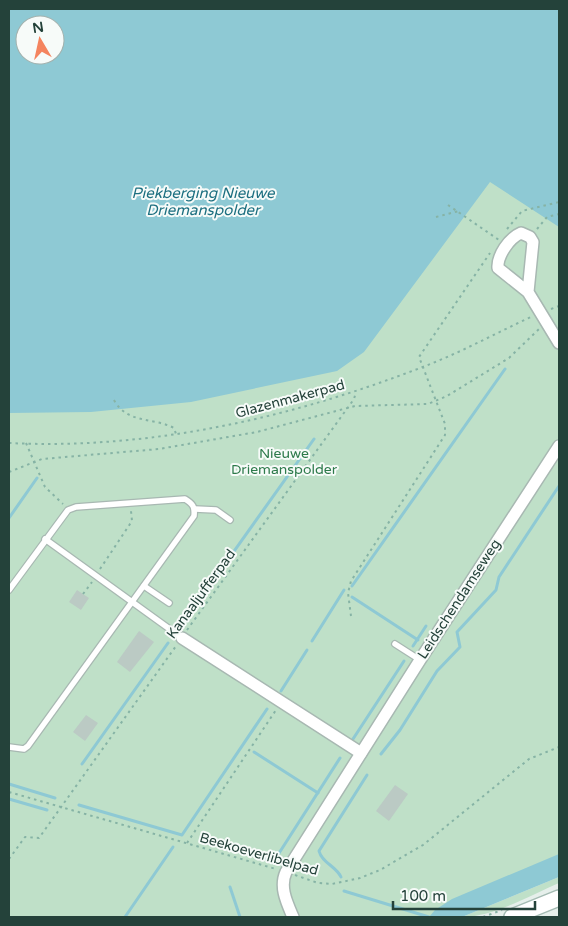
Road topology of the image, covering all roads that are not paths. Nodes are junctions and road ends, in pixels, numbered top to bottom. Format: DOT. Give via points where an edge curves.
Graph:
graph roads {
  1 [pos="528,292"];
  2 [pos="559,343"];
  3 [pos="559,446"];
  4 [pos="195,509"];
  5 [pos="230,520"];
  6 [pos="45,540"];
  7 [pos="144,586"];
  8 [pos="9,590"];
  9 [pos="132,602"];
  10 [pos="169,602"];
  11 [pos="182,638"];
  12 [pos="395,644"];
  13 [pos="420,660"];
  14 [pos="9,747"];
  15 [pos="361,752"];
  16 [pos="559,898"];
  17 [pos="559,910"];
  18 [pos="293,917"];
  19 [pos="512,917"];
  20 [pos="541,917"];
  1 -- 1 [label="street" via="533,242 530,236 520,233 498,258 498,268"];
  1 -- 2 [label="street"];
  3 -- 13 [label="street, Leidschendamseweg"];
  4 -- 5 [label="lane" via="216,510"];
  4 -- 6 [label="lane" via="185,499 76,507 68,510"];
  4 -- 7 [label="lane" via="194,516"];
  6 -- 8 [label="lane"];
  6 -- 9 [label="lane"];
  7 -- 9 [label="lane"];
  7 -- 10 [label="lane"];
  9 -- 11 [label="lane"];
  9 -- 14 [label="lane" via="28,746 24,750"];
  11 -- 15 [label="street"];
  12 -- 13 [label="lane"];
  13 -- 15 [label="street, Leidschendamseweg"];
  15 -- 18 [label="street, Leidschendamseweg" via="282,878"];
  16 -- 19 [label="main road"];
  17 -- 20 [label="main road"];
}
